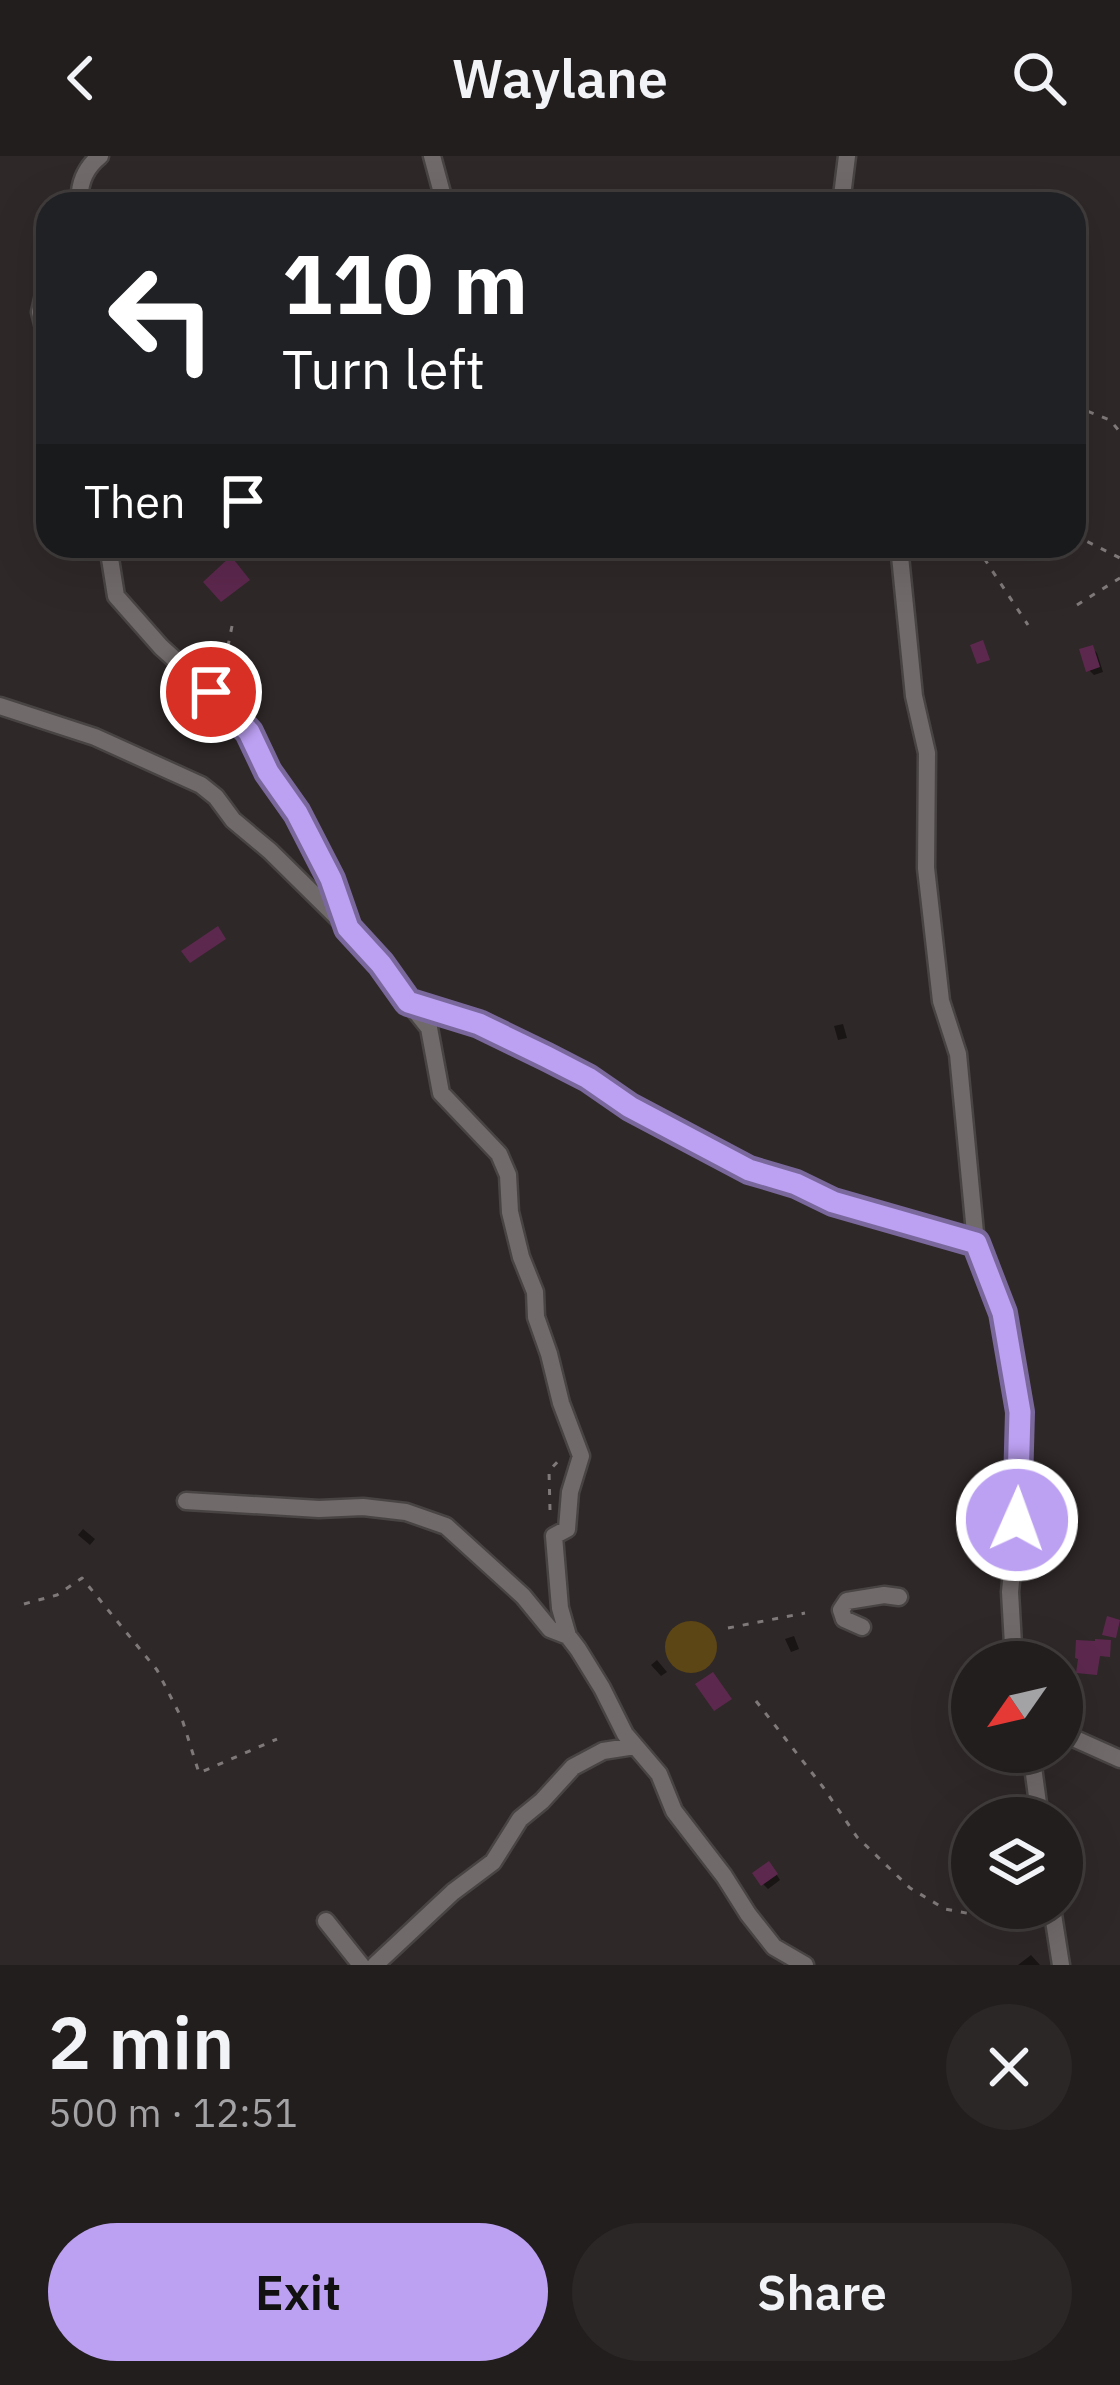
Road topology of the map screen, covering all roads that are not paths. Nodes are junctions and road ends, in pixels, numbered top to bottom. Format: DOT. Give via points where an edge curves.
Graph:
graph roads {
  1 [pos="100,156"];
  2 [pos="432,156"];
  3 [pos="847,156"];
  4 [pos="79,192"];
  5 [pos="442,192"];
  6 [pos="842,192"];
  7 [pos="110,558"];
  8 [pos="899,558"];
  9 [pos="0,706"];
  10 [pos="348,928"];
  11 [pos="408,1002"];
  12 [pos="976,1243"];
  13 [pos="187,1501"];
  14 [pos="899,1598"];
  15 [pos="862,1628"];
  16 [pos="568,1636"];
  17 [pos="1013,1641"];
  18 [pos="626,1743"];
  19 [pos="1083,1743"];
  20 [pos="1120,1760"];
  21 [pos="326,1922"];
  22 [pos="1055,1929"];
  23 [pos="361,1965"];
  24 [pos="375,1965"];
  25 [pos="805,1965"];
  26 [pos="1061,1965"];
  1 -- 4 [label="street"];
  2 -- 5 [label="street"];
  3 -- 6 [label="street"];
  7 -- 10 [label="street" via="116,596 249,732 331,879"];
  8 -- 12 [label="street" via="928,754 926,868 938,979 958,1054"];
  9 -- 10 [label="street" via="201,785"];
  10 -- 11 [label="street"];
  11 -- 12 [label="street" via="547,1057 749,1170"];
  11 -- 16 [label="street" via="429,1028 441,1093 499,1154 508,1175 509,1212 536,1317 581,1456 567,1529 554,1536"];
  12 -- 17 [label="street" via="1003,1313 1020,1412"];
  13 -- 16 [label="street" via="363,1507 446,1526 550,1629"];
  14 -- 15 [label="street" via="847,1601 844,1618"];
  16 -- 18 [label="street"];
  18 -- 24 [label="street" via="573,1767 520,1820 494,1862"];
  18 -- 25 [label="street" via="659,1774 674,1810 774,1947"];
  19 -- 20 [label="street"];
  21 -- 23 [label="street"];
  22 -- 26 [label="street"];
}
